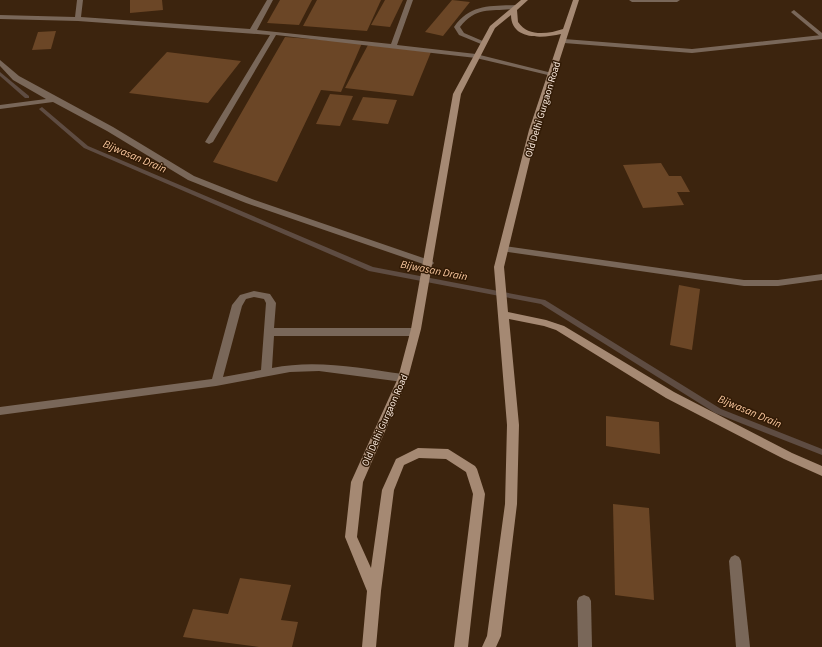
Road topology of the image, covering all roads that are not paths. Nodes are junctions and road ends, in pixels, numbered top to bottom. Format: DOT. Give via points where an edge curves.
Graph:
graph roads {
  1 [pos="80,0"];
  2 [pos="270,0"];
  3 [pos="410,0"];
  4 [pos="524,0"];
  5 [pos="576,0"];
  6 [pos="632,0"];
  7 [pos="676,0"];
  8 [pos="515,8"];
  9 [pos="794,12"];
  10 [pos="0,17"];
  11 [pos="78,19"];
  12 [pos="567,30"];
  13 [pos="252,32"];
  14 [pos="274,33"];
  15 [pos="822,36"];
  16 [pos="564,41"];
  17 [pos="483,43"];
  18 [pos="393,46"];
  19 [pos="476,56"];
  20 [pos="0,62"];
  21 [pos="552,74"];
  22 [pos="54,100"];
  23 [pos="0,107"];
  24 [pos="209,142"];
  25 [pos="504,249"];
  26 [pos="428,268"];
  27 [pos="822,277"];
  28 [pos="503,311"];
  29 [pos="269,332"];
  30 [pos="415,332"];
  31 [pos="266,373"];
  32 [pos="404,378"];
  33 [pos="216,382"];
  34 [pos="0,411"];
  35 [pos="822,471"];
  36 [pos="735,561"];
  37 [pos="374,591"];
  38 [pos="584,601"];
  39 [pos="369,647"];
  40 [pos="461,647"];
  41 [pos="489,647"];
  42 [pos="585,647"];
  43 [pos="743,647"];
  1 -- 11 [label="street"];
  2 -- 13 [label="street"];
  3 -- 18 [label="street"];
  4 -- 8 [label="main road, Old Delhi Gurgaon Road"];
  5 -- 12 [label="main road, Old Delhi Gurgaon Road"];
  6 -- 7 [label="street"];
  8 -- 12 [label="main road" via="514,22 521,30 534,35 551,36"];
  8 -- 17 [label="main road, Old Delhi Gurgaon Road" via="492,27"];
  8 -- 17 [label="street" via="477,9 463,17 457,27 461,34"];
  9 -- 15 [label="street"];
  10 -- 11 [label="street"];
  11 -- 13 [label="street"];
  12 -- 16 [label="main road, Old Delhi Gurgaon Road"];
  13 -- 14 [label="street"];
  14 -- 18 [label="street"];
  14 -- 24 [label="street"];
  15 -- 16 [label="street" via="692,51"];
  16 -- 21 [label="main road, Old Delhi Gurgaon Road"];
  17 -- 19 [label="main road, Old Delhi Gurgaon Road"];
  18 -- 19 [label="street"];
  19 -- 21 [label="street"];
  19 -- 26 [label="main road, Old Delhi Gurgaon Road" via="457,94"];
  20 -- 22 [label="street" via="16,78"];
  21 -- 25 [label="main road, Old Delhi Gurgaon Road" via="533,130"];
  22 -- 23 [label="street"];
  22 -- 26 [label="street" via="110,129 191,178"];
  25 -- 27 [label="street" via="744,283 778,283"];
  25 -- 28 [label="main road, Old Delhi Gurgaon Road" via="499,267"];
  26 -- 30 [label="main road, Old Delhi Gurgaon Road"];
  28 -- 35 [label="main road" via="560,328 670,394"];
  28 -- 41 [label="main road, Old Delhi Gurgaon Road" via="513,425 511,504 494,636"];
  29 -- 30 [label="street"];
  29 -- 31 [label="street"];
  29 -- 33 [label="street" via="271,303 267,296 254,294 243,297 237,305"];
  30 -- 32 [label="main road, Old Delhi Gurgaon Road"];
  31 -- 32 [label="street" via="290,368 319,367"];
  31 -- 33 [label="street"];
  32 -- 37 [label="main road, Old Delhi Gurgaon Road" via="357,482 351,537"];
  33 -- 34 [label="street"];
  36 -- 43 [label="street"];
  37 -- 39 [label="main road, Old Delhi Gurgaon Road"];
  37 -- 40 [label="main road" via="388,490 400,462 418,453 448,454 471,469 479,494"];
  38 -- 42 [label="street"];
}
